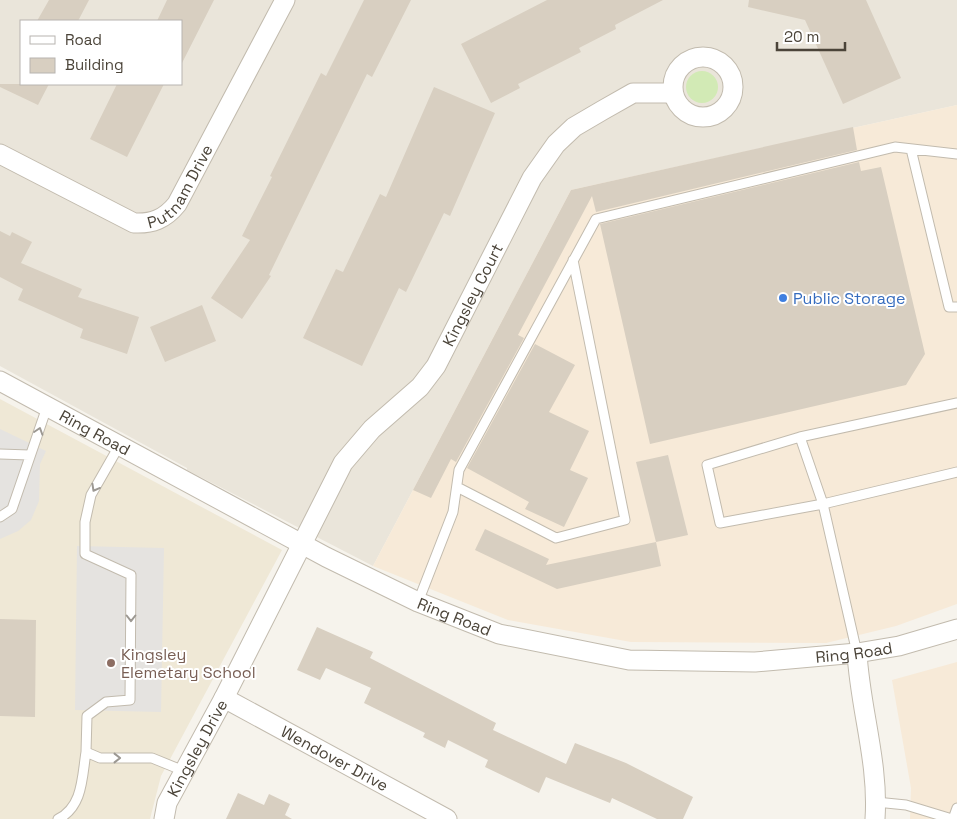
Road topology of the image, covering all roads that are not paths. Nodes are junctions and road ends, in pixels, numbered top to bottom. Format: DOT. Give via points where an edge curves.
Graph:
graph roads {
  1 [pos="286,0"];
  2 [pos="673,93"];
  3 [pos="911,149"];
  4 [pos="0,154"];
  5 [pos="957,154"];
  6 [pos="573,260"];
  7 [pos="957,307"];
  8 [pos="0,382"];
  9 [pos="957,403"];
  10 [pos="47,407"];
  11 [pos="800,437"];
  12 [pos="119,446"];
  13 [pos="0,454"];
  14 [pos="29,455"];
  15 [pos="957,472"];
  16 [pos="457,487"];
  17 [pos="823,504"];
  18 [pos="0,517"];
  19 [pos="301,543"];
  20 [pos="418,602"];
  21 [pos="957,629"];
  22 [pos="857,653"];
  23 [pos="224,698"];
  24 [pos="86,752"];
  25 [pos="184,771"];
  26 [pos="957,808"];
  27 [pos="876,811"];
  28 [pos="58,819"];
  29 [pos="164,819"];
  30 [pos="447,819"];
  31 [pos="952,819"];
  1 -- 4 [label="street, Putnam Drive" via="177,204 159,220 148,224 134,223"];
  2 -- 19 [label="street, Kingsley Court" via="633,93 574,128 556,144 532,178 436,366 420,387 353,450"];
  3 -- 5 [label="lane"];
  3 -- 6 [label="lane" via="895,147 596,219"];
  3 -- 7 [label="lane" via="949,307"];
  6 -- 16 [label="lane" via="459,470"];
  6 -- 16 [label="lane" via="625,520 556,538"];
  8 -- 10 [label="street, Ring Road"];
  9 -- 11 [label="lane"];
  10 -- 12 [label="street, Ring Road"];
  14 -- 10 [label="lane, one-way"];
  11 -- 17 [label="lane"];
  11 -- 17 [label="lane" via="707,465 720,522"];
  12 -- 19 [label="street, Ring Road"];
  12 -- 24 [label="lane, one-way" via="91,495 85,522 85,554 131,574 130,700 106,702 87,716"];
  13 -- 14 [label="lane"];
  14 -- 18 [label="lane" via="12,510"];
  15 -- 17 [label="lane"];
  16 -- 20 [label="lane" via="453,512"];
  17 -- 22 [label="lane"];
  19 -- 20 [label="street, Ring Road"];
  19 -- 23 [label="street, Kingsley Drive"];
  20 -- 22 [label="street, Ring Road" via="500,634 628,660 755,662"];
  21 -- 22 [label="street, Ring Road" via="899,646"];
  22 -- 27 [label="street"];
  23 -- 25 [label="street, Kingsley Drive"];
  23 -- 30 [label="street, Wendover Drive"];
  24 -- 25 [label="lane, one-way" via="100,758 152,758"];
  24 -- 28 [label="lane" via="76,805 69,814"];
  25 -- 29 [label="street, Kingsley Drive" via="167,803"];
  26 -- 31 [label="lane"];
  27 -- 31 [label="lane" via="906,805"];
}
